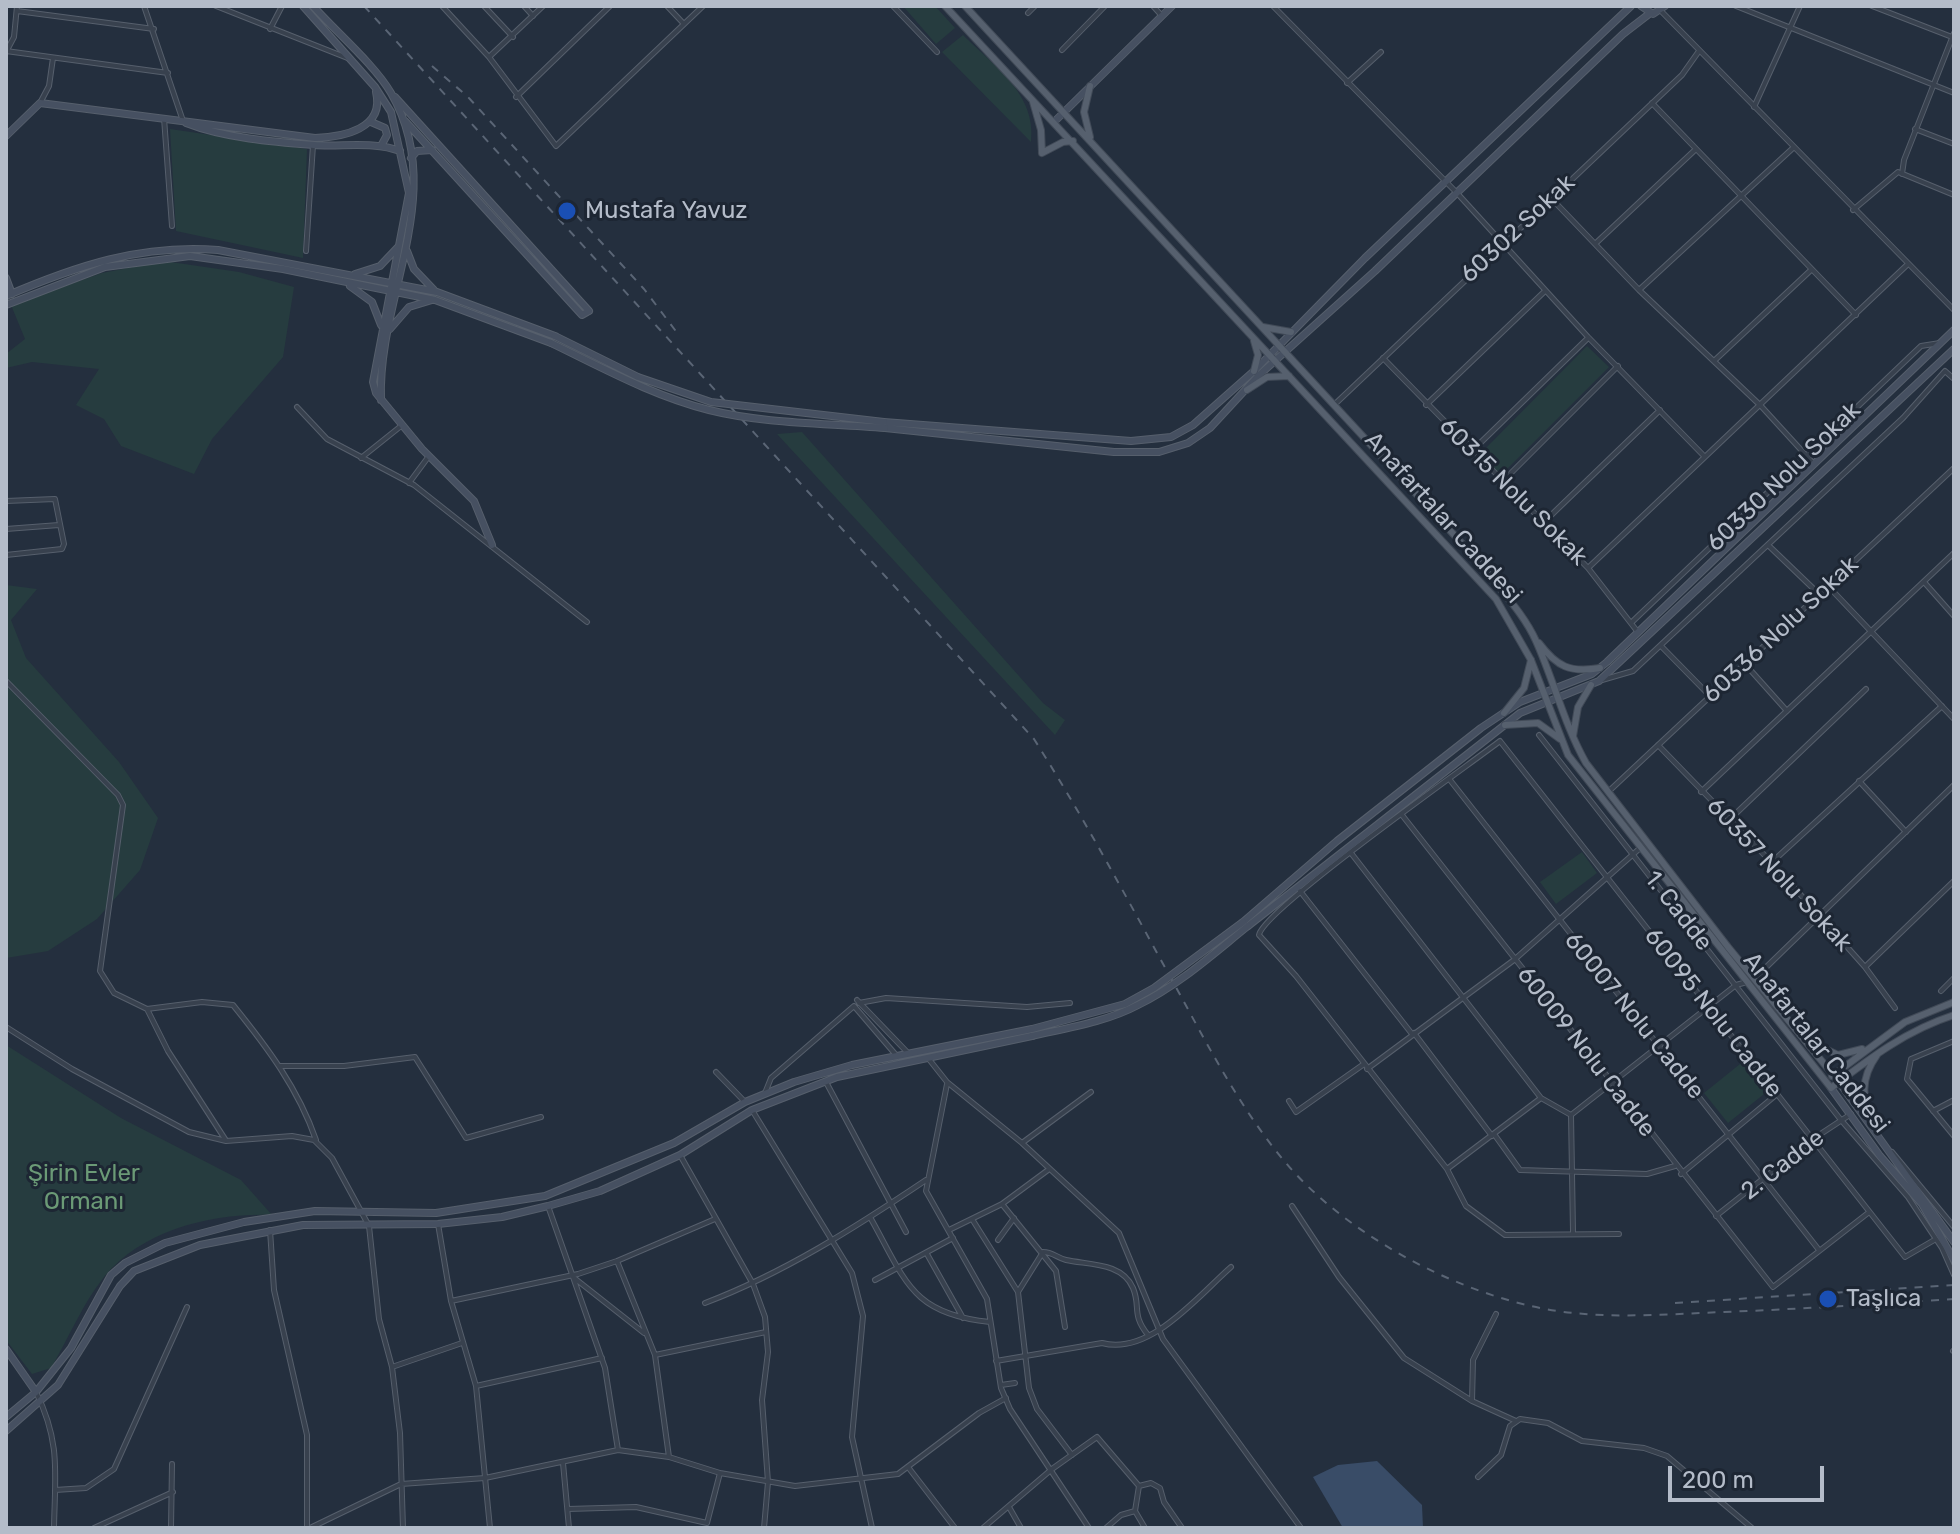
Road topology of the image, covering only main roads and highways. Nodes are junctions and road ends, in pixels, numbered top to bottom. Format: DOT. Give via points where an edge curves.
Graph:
graph roads {
  1 [pos="945,6"];
  2 [pos="965,6"];
  3 [pos="1090,86"];
  4 [pos="1033,100"];
  5 [pos="1073,141"];
  6 [pos="1091,141"];
  7 [pos="1262,327"];
  8 [pos="1291,332"];
  9 [pos="1251,334"];
  10 [pos="1254,371"];
  11 [pos="1289,376"];
  12 [pos="1247,390"];
  13 [pos="1535,639"];
  14 [pos="1531,660"];
  15 [pos="1600,668"];
  16 [pos="1591,685"];
  17 [pos="1504,713"];
  18 [pos="1505,725"];
  19 [pos="1560,739"];
  20 [pos="1573,740"];
  21 [pos="1954,1002"];
  22 [pos="1954,1015"];
  23 [pos="1797,1031"];
  24 [pos="1876,1042"];
  25 [pos="1881,1050"];
  26 [pos="1833,1075"];
  27 [pos="1826,1081"];
  28 [pos="1839,1082"];
  29 [pos="1872,1126"];
  1 -- 4 [label="main road, Anafartalar Caddesi"];
  2 -- 6 [label="main road, Anafartalar Caddesi"];
  3 -- 6 [label="main road" via="1084,112"];
  4 -- 5 [label="main road, Anafartalar Caddesi"];
  4 -- 5 [label="main road" via="1042,153"];
  5 -- 9 [label="main road, Anafartalar Caddesi"];
  6 -- 7 [label="main road, Anafartalar Caddesi"];
  7 -- 8 [label="main road"];
  7 -- 13 [label="main road, Anafartalar Caddesi" via="1481,564"];
  9 -- 10 [label="main road" via="1258,355"];
  9 -- 11 [label="main road, Anafartalar Caddesi"];
  11 -- 12 [label="main road" via="1267,377"];
  11 -- 14 [label="main road, Anafartalar Caddesi" via="1496,599"];
  13 -- 15 [label="main road" via="1566,669"];
  13 -- 20 [label="main road, Anafartalar Caddesi"];
  14 -- 17 [label="main road" via="1524,688"];
  14 -- 19 [label="main road, Anafartalar Caddesi"];
  16 -- 20 [label="main road" via="1578,707"];
  18 -- 19 [label="main road" via="1538,723"];
  19 -- 27 [label="main road, Anafartalar Caddesi" via="1636,852"];
  20 -- 23 [label="main road, Anafartalar Caddesi" via="1607,793"];
  21 -- 24 [label="main road" via="1905,1022"];
  22 -- 25 [label="main road" via="1930,1022"];
  23 -- 24 [label="main road" via="1819,1049 1838,1055"];
  23 -- 26 [label="main road, Anafartalar Caddesi"];
  24 -- 26 [label="main road"];
  25 -- 28 [label="main road"];
  25 -- 29 [label="main road" via="1866,1070 1863,1085"];
  26 -- 27 [label="main road"];
  26 -- 28 [label="main road, Anafartalar Caddesi"];
  27 -- 28 [label="main road, Anafartalar Caddesi" via="1831,1088"];
}
